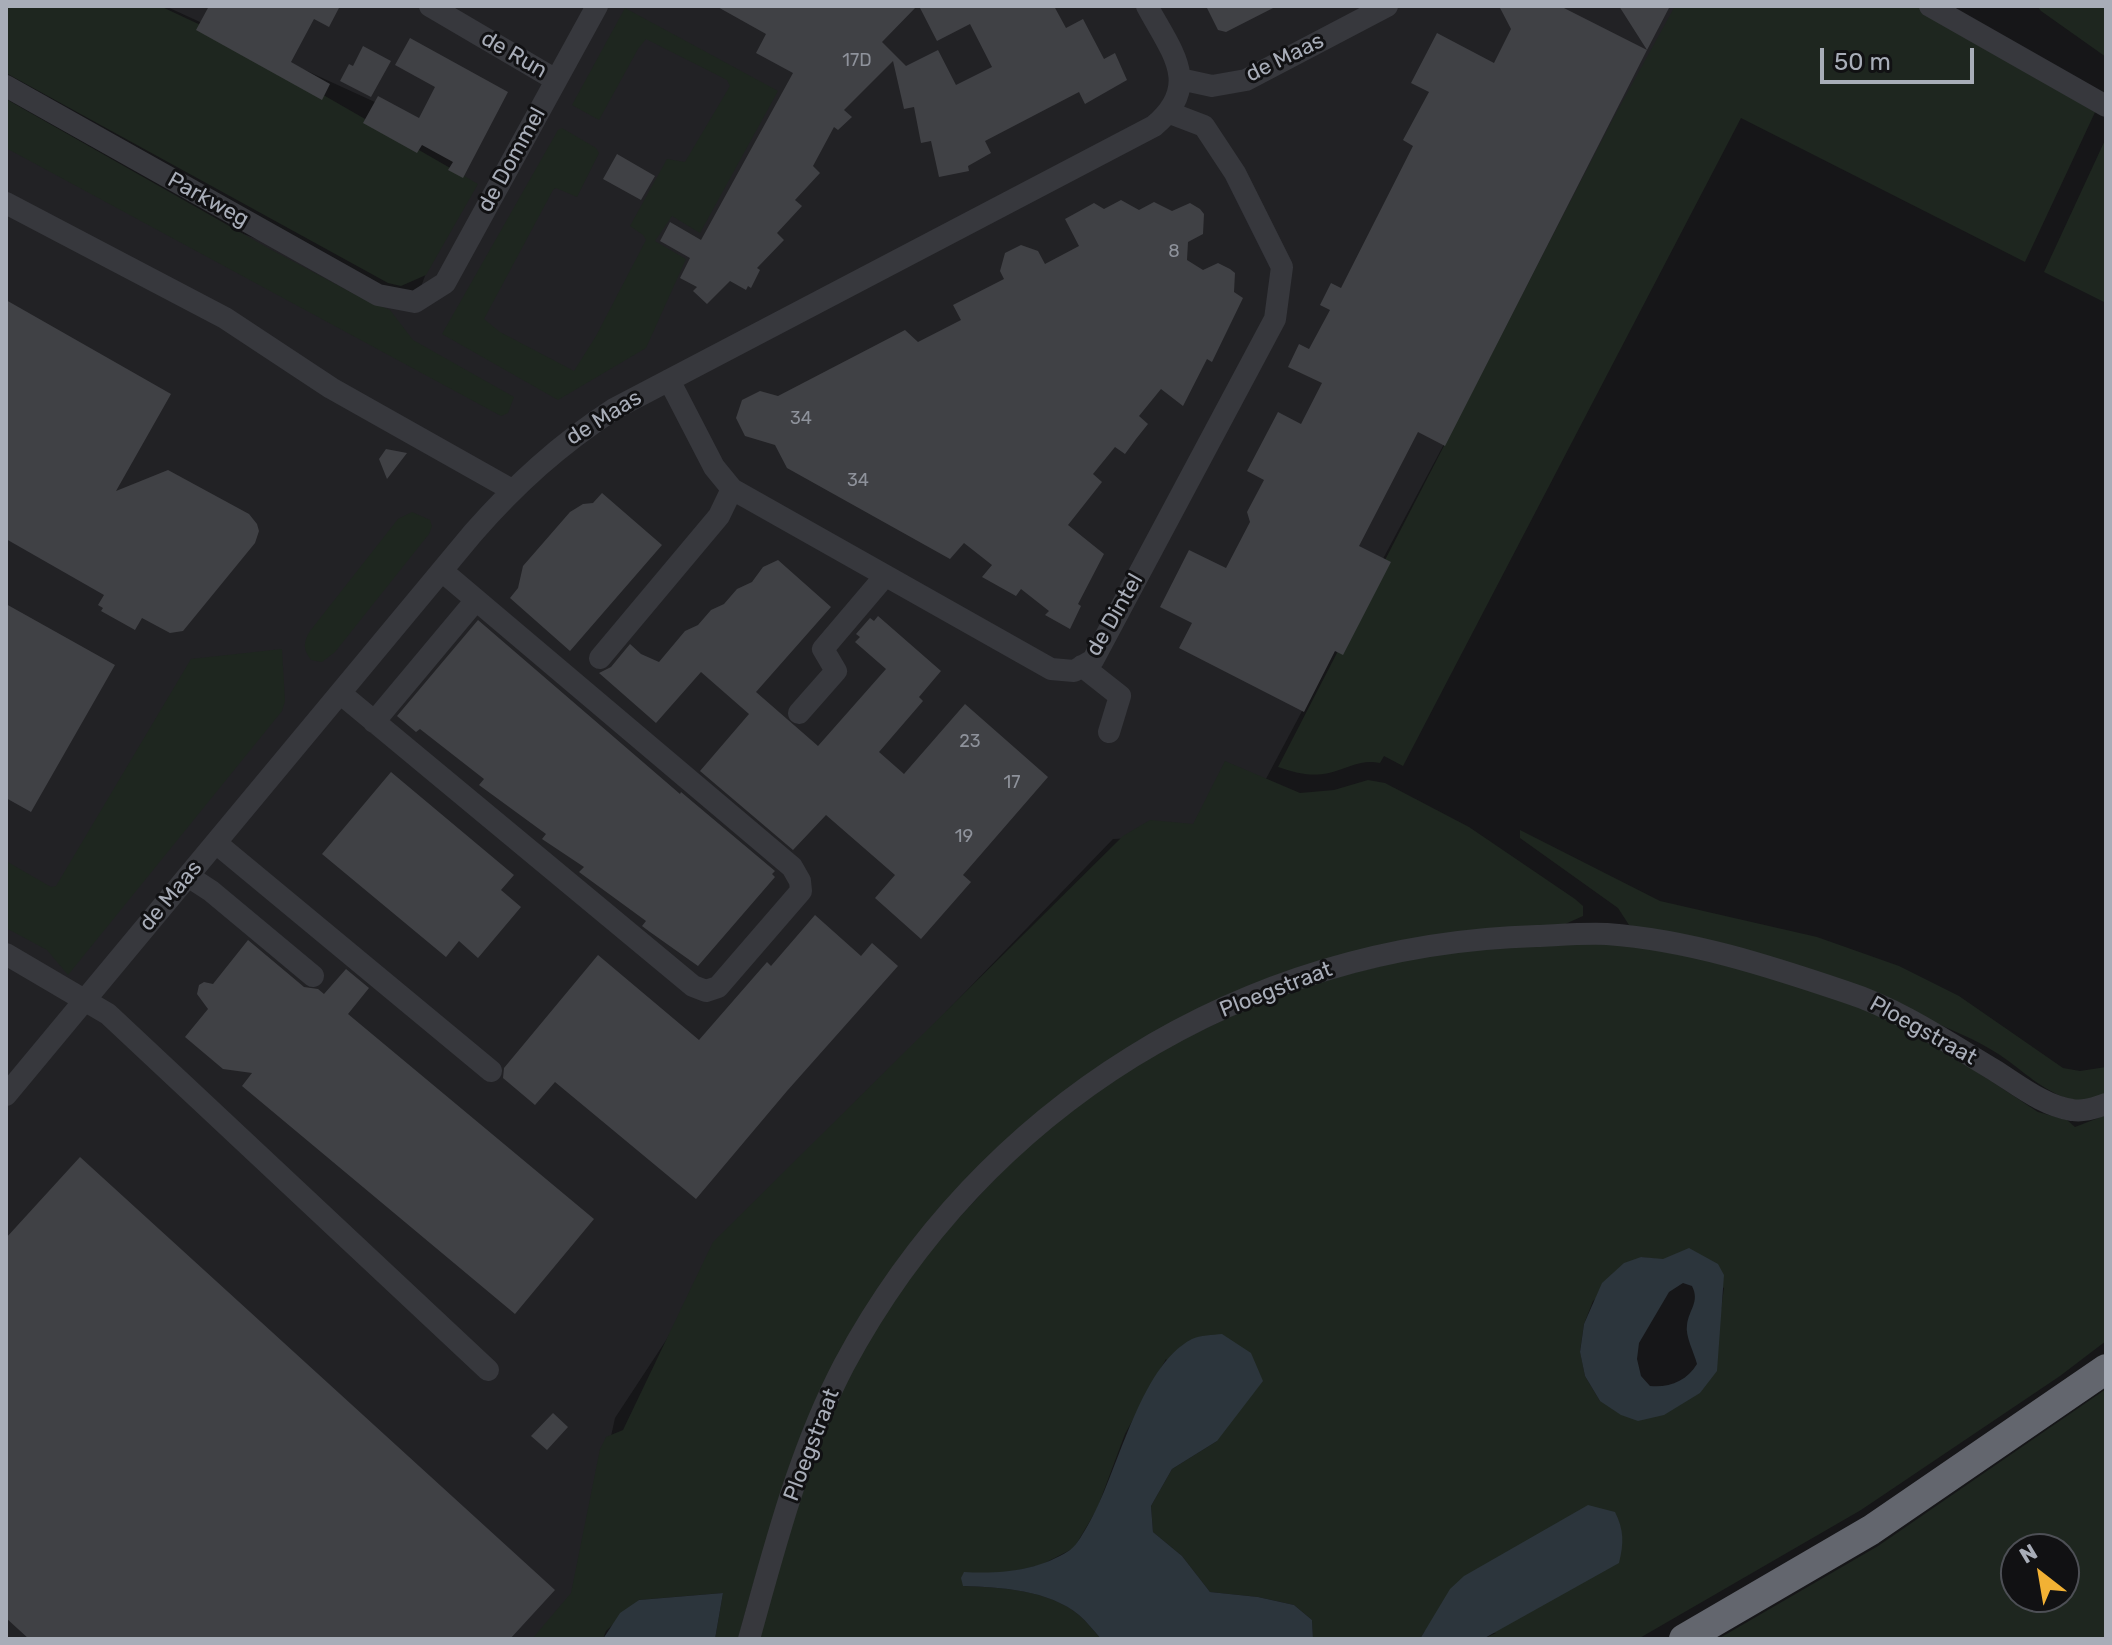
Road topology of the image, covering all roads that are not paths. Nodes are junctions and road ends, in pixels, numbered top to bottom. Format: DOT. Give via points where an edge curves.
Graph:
graph roads {
  1 [pos="430,6"];
  2 [pos="597,6"];
  3 [pos="1147,6"];
  4 [pos="1387,6"];
  5 [pos="1930,6"];
  6 [pos="1180,79"];
  7 [pos="556,80"];
  8 [pos="6,86"];
  9 [pos="2106,106"];
  10 [pos="1170,113"];
  11 [pos="6,203"];
  12 [pos="415,302"];
  13 [pos="669,380"];
  14 [pos="732,489"];
  15 [pos="512,490"];
  16 [pos="442,571"];
  17 [pos="885,576"];
  18 [pos="476,600"];
  19 [pos="600,658"];
  20 [pos="1082,666"];
  21 [pos="340,693"];
  22 [pos="799,713"];
  23 [pos="374,722"];
  24 [pos="1109,732"];
  25 [pos="216,843"];
  26 [pos="188,876"];
  27 [pos="6,954"];
  28 [pos="313,976"];
  29 [pos="85,999"];
  30 [pos="491,1071"];
  31 [pos="6,1095"];
  32 [pos="2106,1104"];
  33 [pos="2106,1369"];
  34 [pos="488,1370"];
  35 [pos="749,1639"];
  36 [pos="1684,1639"];
  1 -- 7 [label="street, de Run"];
  2 -- 7 [label="street, de Dommel"];
  3 -- 6 [label="street" via="1177,61"];
  4 -- 6 [label="street, de Maas" via="1246,80 1212,86"];
  5 -- 9 [label="street"];
  6 -- 10 [label="street"];
  7 -- 12 [label="street, de Dommel" via="445,283"];
  8 -- 12 [label="street, Parkweg" via="378,295"];
  10 -- 13 [label="street, de Maas"];
  10 -- 20 [label="street, de Dintel" via="1204,126 1235,173 1282,267 1275,319 1093,660"];
  11 -- 15 [label="street" via="225,318 331,388"];
  13 -- 14 [label="street, de Dintel" via="714,467"];
  13 -- 15 [label="street, de Maas" via="570,438"];
  14 -- 17 [label="street, de Dintel"];
  14 -- 19 [label="street" via="719,516"];
  15 -- 16 [label="street, de Maas"];
  16 -- 18 [label="street"];
  16 -- 21 [label="street, de Maas"];
  17 -- 20 [label="street, de Dintel" via="1051,669 1074,671"];
  17 -- 22 [label="street" via="823,649 836,671"];
  18 -- 23 [label="street"];
  18 -- 23 [label="street" via="792,867 801,891 718,987 706,991 693,986"];
  20 -- 24 [label="street" via="1120,696"];
  21 -- 23 [label="street"];
  21 -- 25 [label="street, de Maas"];
  25 -- 26 [label="street, de Maas"];
  25 -- 30 [label="street"];
  26 -- 28 [label="street"];
  26 -- 29 [label="street, de Maas"];
  27 -- 29 [label="street"];
  29 -- 31 [label="street, de Maas"];
  29 -- 34 [label="street" via="108,1014"];
  32 -- 35 [label="street, Ploegstraat" via="2068,1109 2042,1099 1916,1023 1854,994 1760,963 1641,938 1603,934 1436,944 1286,981 1128,1058 1071,1096 968,1190 910,1261 842,1368 805,1454"];
  33 -- 36 [label="highway" via="1871,1530"];
}
